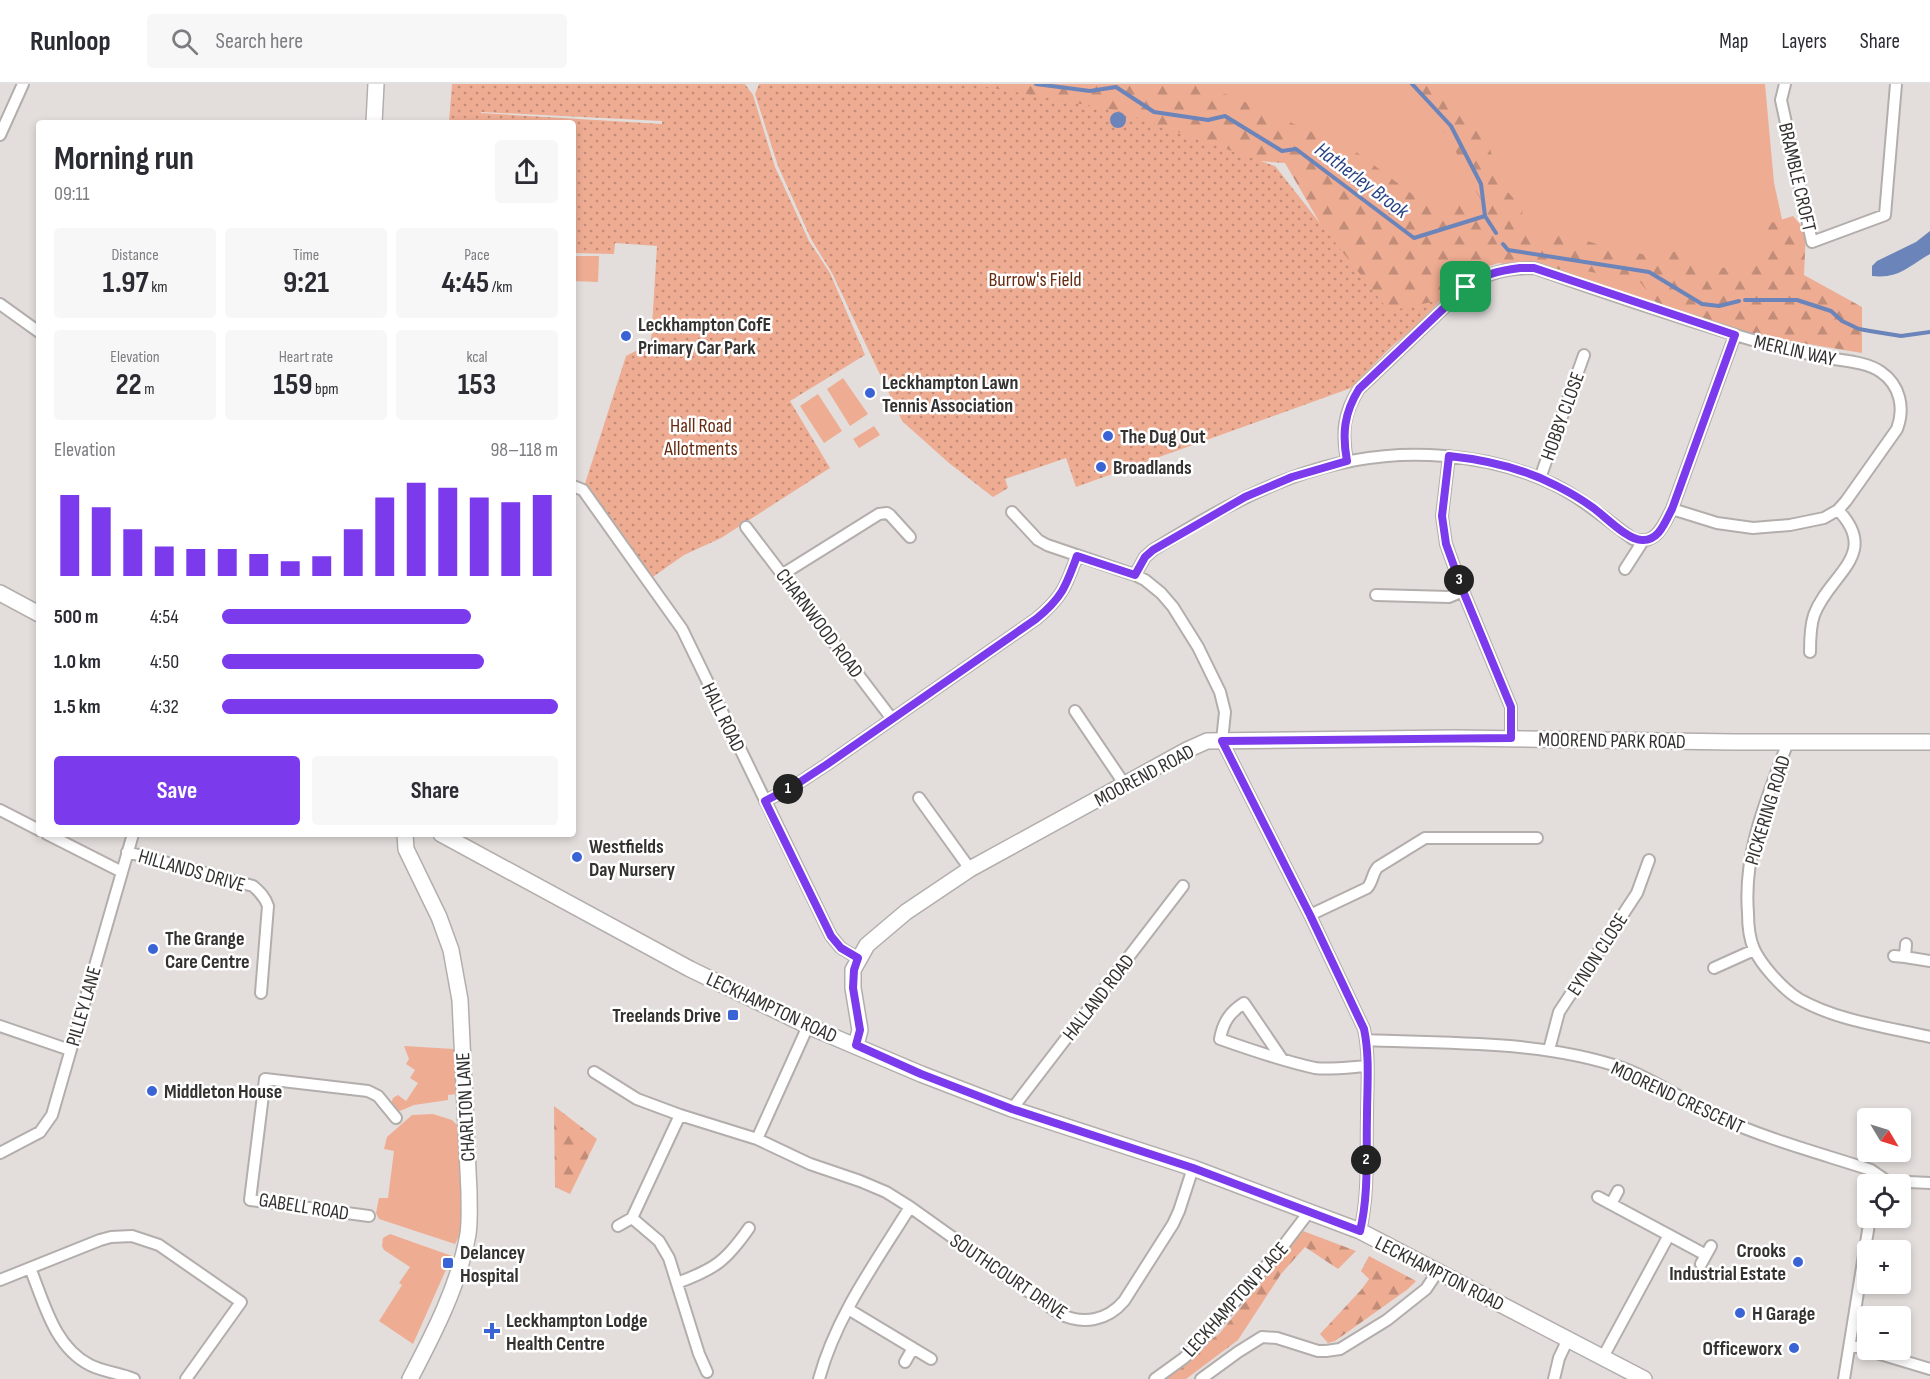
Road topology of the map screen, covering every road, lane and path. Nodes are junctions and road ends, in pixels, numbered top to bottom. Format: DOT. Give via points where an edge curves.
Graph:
graph roads {
  1 [pos="22,84"];
  2 [pos="376,84"];
  3 [pos="1785,84"];
  4 [pos="1896,84"];
  5 [pos="374,120"];
  6 [pos="0,135"];
  7 [pos="0,304"];
  8 [pos="36,330"];
  9 [pos="1735,335"];
  10 [pos="1584,355"];
  11 [pos="1449,456"];
  12 [pos="1347,461"];
  13 [pos="1540,478"];
  14 [pos="576,487"];
  15 [pos="1672,509"];
  16 [pos="1838,510"];
  17 [pos="1012,512"];
  18 [pos="746,527"];
  19 [pos="910,537"];
  20 [pos="1643,541"];
  21 [pos="1077,556"];
  22 [pos="1624,569"];
  23 [pos="783,574"];
  24 [pos="1135,575"];
  25 [pos="1463,591"];
  26 [pos="0,593"];
  27 [pos="1376,595"];
  28 [pos="36,612"];
  29 [pos="1810,653"];
  30 [pos="1075,711"];
  31 [pos="892,719"];
  32 [pos="1511,738"];
  33 [pos="1222,741"];
  34 [pos="1788,742"];
  35 [pos="1930,742"];
  36 [pos="1125,785"];
  37 [pos="919,798"];
  38 [pos="765,801"];
  39 [pos="0,810"];
  40 [pos="36,828"];
  41 [pos="53,837"];
  42 [pos="132,837"];
  43 [pos="405,837"];
  44 [pos="447,837"];
  45 [pos="1537,837"];
  46 [pos="127,852"];
  47 [pos="1649,860"];
  48 [pos="970,869"];
  49 [pos="122,872"];
  50 [pos="1184,886"];
  51 [pos="1310,915"];
  52 [pos="1906,944"];
  53 [pos="1754,950"];
  54 [pos="858,958"];
  55 [pos="1930,961"];
  56 [pos="1714,968"];
  57 [pos="261,993"];
  58 [pos="0,1026"];
  59 [pos="808,1026"];
  60 [pos="1930,1037"];
  61 [pos="1366,1040"];
  62 [pos="856,1045"];
  63 [pos="70,1050"];
  64 [pos="1549,1050"];
  65 [pos="1282,1059"];
  66 [pos="1367,1066"];
  67 [pos="594,1072"];
  68 [pos="1012,1109"];
  69 [pos="680,1115"];
  70 [pos="396,1118"];
  71 [pos="757,1139"];
  72 [pos="0,1154"];
  73 [pos="1193,1168"];
  74 [pos="1873,1174"];
  75 [pos="1911,1182"];
  76 [pos="1930,1183"];
  77 [pos="1618,1191"];
  78 [pos="1598,1197"];
  79 [pos="1611,1204"];
  80 [pos="910,1207"];
  81 [pos="1309,1212"];
  82 [pos="369,1216"];
  83 [pos="632,1218"];
  84 [pos="618,1226"];
  85 [pos="750,1228"];
  86 [pos="1868,1228"];
  87 [pos="1360,1231"];
  88 [pos="1670,1235"];
  89 [pos="1706,1255"];
  90 [pos="30,1268"];
  91 [pos="1438,1271"];
  92 [pos="0,1280"];
  93 [pos="677,1283"];
  94 [pos="848,1309"];
  95 [pos="1568,1339"];
  96 [pos="1850,1345"];
  97 [pos="913,1348"];
  98 [pos="1603,1357"];
  99 [pos="931,1359"];
  100 [pos="905,1362"];
  101 [pos="1930,1369"];
  102 [pos="707,1372"];
  103 [pos="1642,1378"];
  104 [pos="134,1379"];
  105 [pos="186,1379"];
  106 [pos="410,1379"];
  107 [pos="819,1379"];
  108 [pos="1155,1379"];
  109 [pos="1201,1379"];
  110 [pos="1554,1379"];
  111 [pos="1844,1379"];
  1 -- 6 [label="street"];
  2 -- 5 [label="street"];
  3 -- 4 [label="street, BRAMBLE CROFT" via="1781,100 1812,242 1885,215"];
  7 -- 8 [label="street"];
  9 -- 12 [label="street, MERLIN WAY" via="1534,268 1484,275 1466,287 1359,389 1344,428"];
  9 -- 15 [label="street"];
  9 -- 16 [label="street, MERLIN WAY" via="1875,368 1898,391 1901,416 1897,429"];
  10 -- 13 [label="street, HOBBY CLOSE"];
  11 -- 12 [label="street" via="1386,455"];
  11 -- 13 [label="street" via="1495,463"];
  11 -- 25 [label="street" via="1443,530"];
  12 -- 24 [label="street" via="1276,484 1221,509 1153,550"];
  13 -- 20 [label="street" via="1574,495 1633,539"];
  14 -- 38 [label="street, HALL ROAD" via="583,490 682,629"];
  15 -- 16 [label="street, MERLIN WAY" via="1717,523 1754,528 1810,522"];
  15 -- 20 [label="street" via="1660,532"];
  16 -- 29 [label="street" via="1854,532 1855,551 1815,612"];
  17 -- 21 [label="street" via="1038,540"];
  18 -- 23 [label="street, CHARNWOOD ROAD"];
  19 -- 23 [label="street" via="890,515 879,514"];
  20 -- 22 [label="street"];
  21 -- 24 [label="street"];
  21 -- 31 [label="street" via="1064,590 1050,607"];
  23 -- 31 [label="street, CHARNWOOD ROAD"];
  24 -- 33 [label="street" via="1167,600 1198,647 1223,702"];
  25 -- 27 [label="street" via="1449,597"];
  25 -- 32 [label="street" via="1511,707"];
  26 -- 28 [label="street"];
  30 -- 36 [label="street"];
  31 -- 38 [label="street" via="794,786"];
  32 -- 33 [label="street, MOOREND PARK ROAD"];
  32 -- 34 [label="street, MOOREND PARK ROAD"];
  33 -- 36 [label="street, MOOREND ROAD" via="1207,741 1187,750"];
  33 -- 51 [label="street"];
  34 -- 35 [label="street, MOOREND PARK ROAD"];
  34 -- 53 [label="street, PICKERING ROAD" via="1757,828 1748,866 1748,917"];
  36 -- 48 [label="street, MOOREND ROAD"];
  37 -- 48 [label="street"];
  38 -- 54 [label="street, HALL ROAD" via="831,936"];
  39 -- 40 [label="street"];
  41 -- 49 [label="street"];
  42 -- 46 [label="street, PILLEY LANE"];
  43 -- 106 [label="street, CHARLTON LANE" via="406,849 451,951 460,1010 470,1192 461,1263"];
  44 -- 59 [label="street, LECKHAMPTON ROAD" via="690,969"];
  45 -- 51 [label="street" via="1425,838 1378,867 1367,888"];
  46 -- 49 [label="street, PILLEY LANE"];
  46 -- 57 [label="street, HILLANDS DRIVE" via="252,886 263,895 268,906"];
  47 -- 64 [label="street, EYNON CLOSE" via="1637,893 1559,1012"];
  48 -- 54 [label="street, MOOREND ROAD" via="906,912 867,945"];
  49 -- 63 [label="street, PILLEY LANE"];
  50 -- 68 [label="street, HALLAND ROAD"];
  51 -- 61 [label="street" via="1361,1020"];
  52 -- 55 [label="street" via="1899,957"];
  53 -- 56 [label="street"];
  53 -- 60 [label="street, PICKERING ROAD" via="1781,984 1806,1002 1856,1020"];
  54 -- 62 [label="street" via="853,988 860,1030"];
  58 -- 63 [label="street"];
  59 -- 62 [label="street, LECKHAMPTON ROAD"];
  59 -- 71 [label="street"];
  61 -- 64 [label="street, MOOREND CRESCENT"];
  61 -- 66 [label="street"];
  62 -- 68 [label="street, LECKHAMPTON ROAD"];
  63 -- 72 [label="street, PILLEY LANE" via="49,1121 40,1132"];
  64 -- 74 [label="street, MOOREND CRESCENT" via="1625,1069 1748,1130 1871,1170"];
  65 -- 65 [label="street" via="1244,1004 1231,1013 1220,1039"];
  65 -- 66 [label="street" via="1316,1068"];
  66 -- 87 [label="street" via="1366,1206"];
  67 -- 69 [label="street" via="637,1099"];
  68 -- 73 [label="street, LECKHAMPTON ROAD"];
  69 -- 71 [label="street"];
  69 -- 83 [label="street"];
  70 -- 82 [label="street, GABELL ROAD" via="378,1096 368,1091 265,1079 250,1200"];
  71 -- 80 [label="street, SOUTHCOURT DRIVE" via="810,1164 860,1180"];
  73 -- 80 [label="street, SOUTHCOURT DRIVE" via="1173,1224 1128,1294 1118,1308 1094,1320 1076,1320 1060,1314"];
  73 -- 81 [label="street, LECKHAMPTON ROAD"];
  75 -- 76 [label="street, MOOREND CRESCENT"];
  77 -- 79 [label="street"];
  78 -- 79 [label="street"];
  79 -- 88 [label="street"];
  80 -- 94 [label="street"];
  81 -- 87 [label="street, LECKHAMPTON ROAD"];
  81 -- 108 [label="street, LECKHAMPTON PLACE" via="1199,1343"];
  83 -- 84 [label="street"];
  83 -- 93 [label="street" via="659,1241"];
  85 -- 93 [label="street" via="718,1264"];
  86 -- 96 [label="street"];
  87 -- 91 [label="street, LECKHAMPTON ROAD"];
  88 -- 89 [label="street"];
  88 -- 98 [label="street"];
  90 -- 92 [label="street"];
  90 -- 104 [label="street" via="65,1346 89,1365"];
  90 -- 105 [label="street" via="100,1240 132,1236 159,1245 242,1302"];
  91 -- 95 [label="street, LECKHAMPTON ROAD"];
  91 -- 109 [label="street" via="1426,1289 1387,1320 1340,1349 1318,1351 1268,1336"];
  93 -- 102 [label="street"];
  94 -- 97 [label="street"];
  94 -- 107 [label="street" via="831,1339"];
  95 -- 98 [label="street, LECKHAMPTON ROAD"];
  95 -- 110 [label="street"];
  96 -- 101 [label="street"];
  96 -- 111 [label="street"];
  97 -- 99 [label="street"];
  97 -- 100 [label="street"];
  98 -- 103 [label="street, LECKHAMPTON ROAD"];
}
